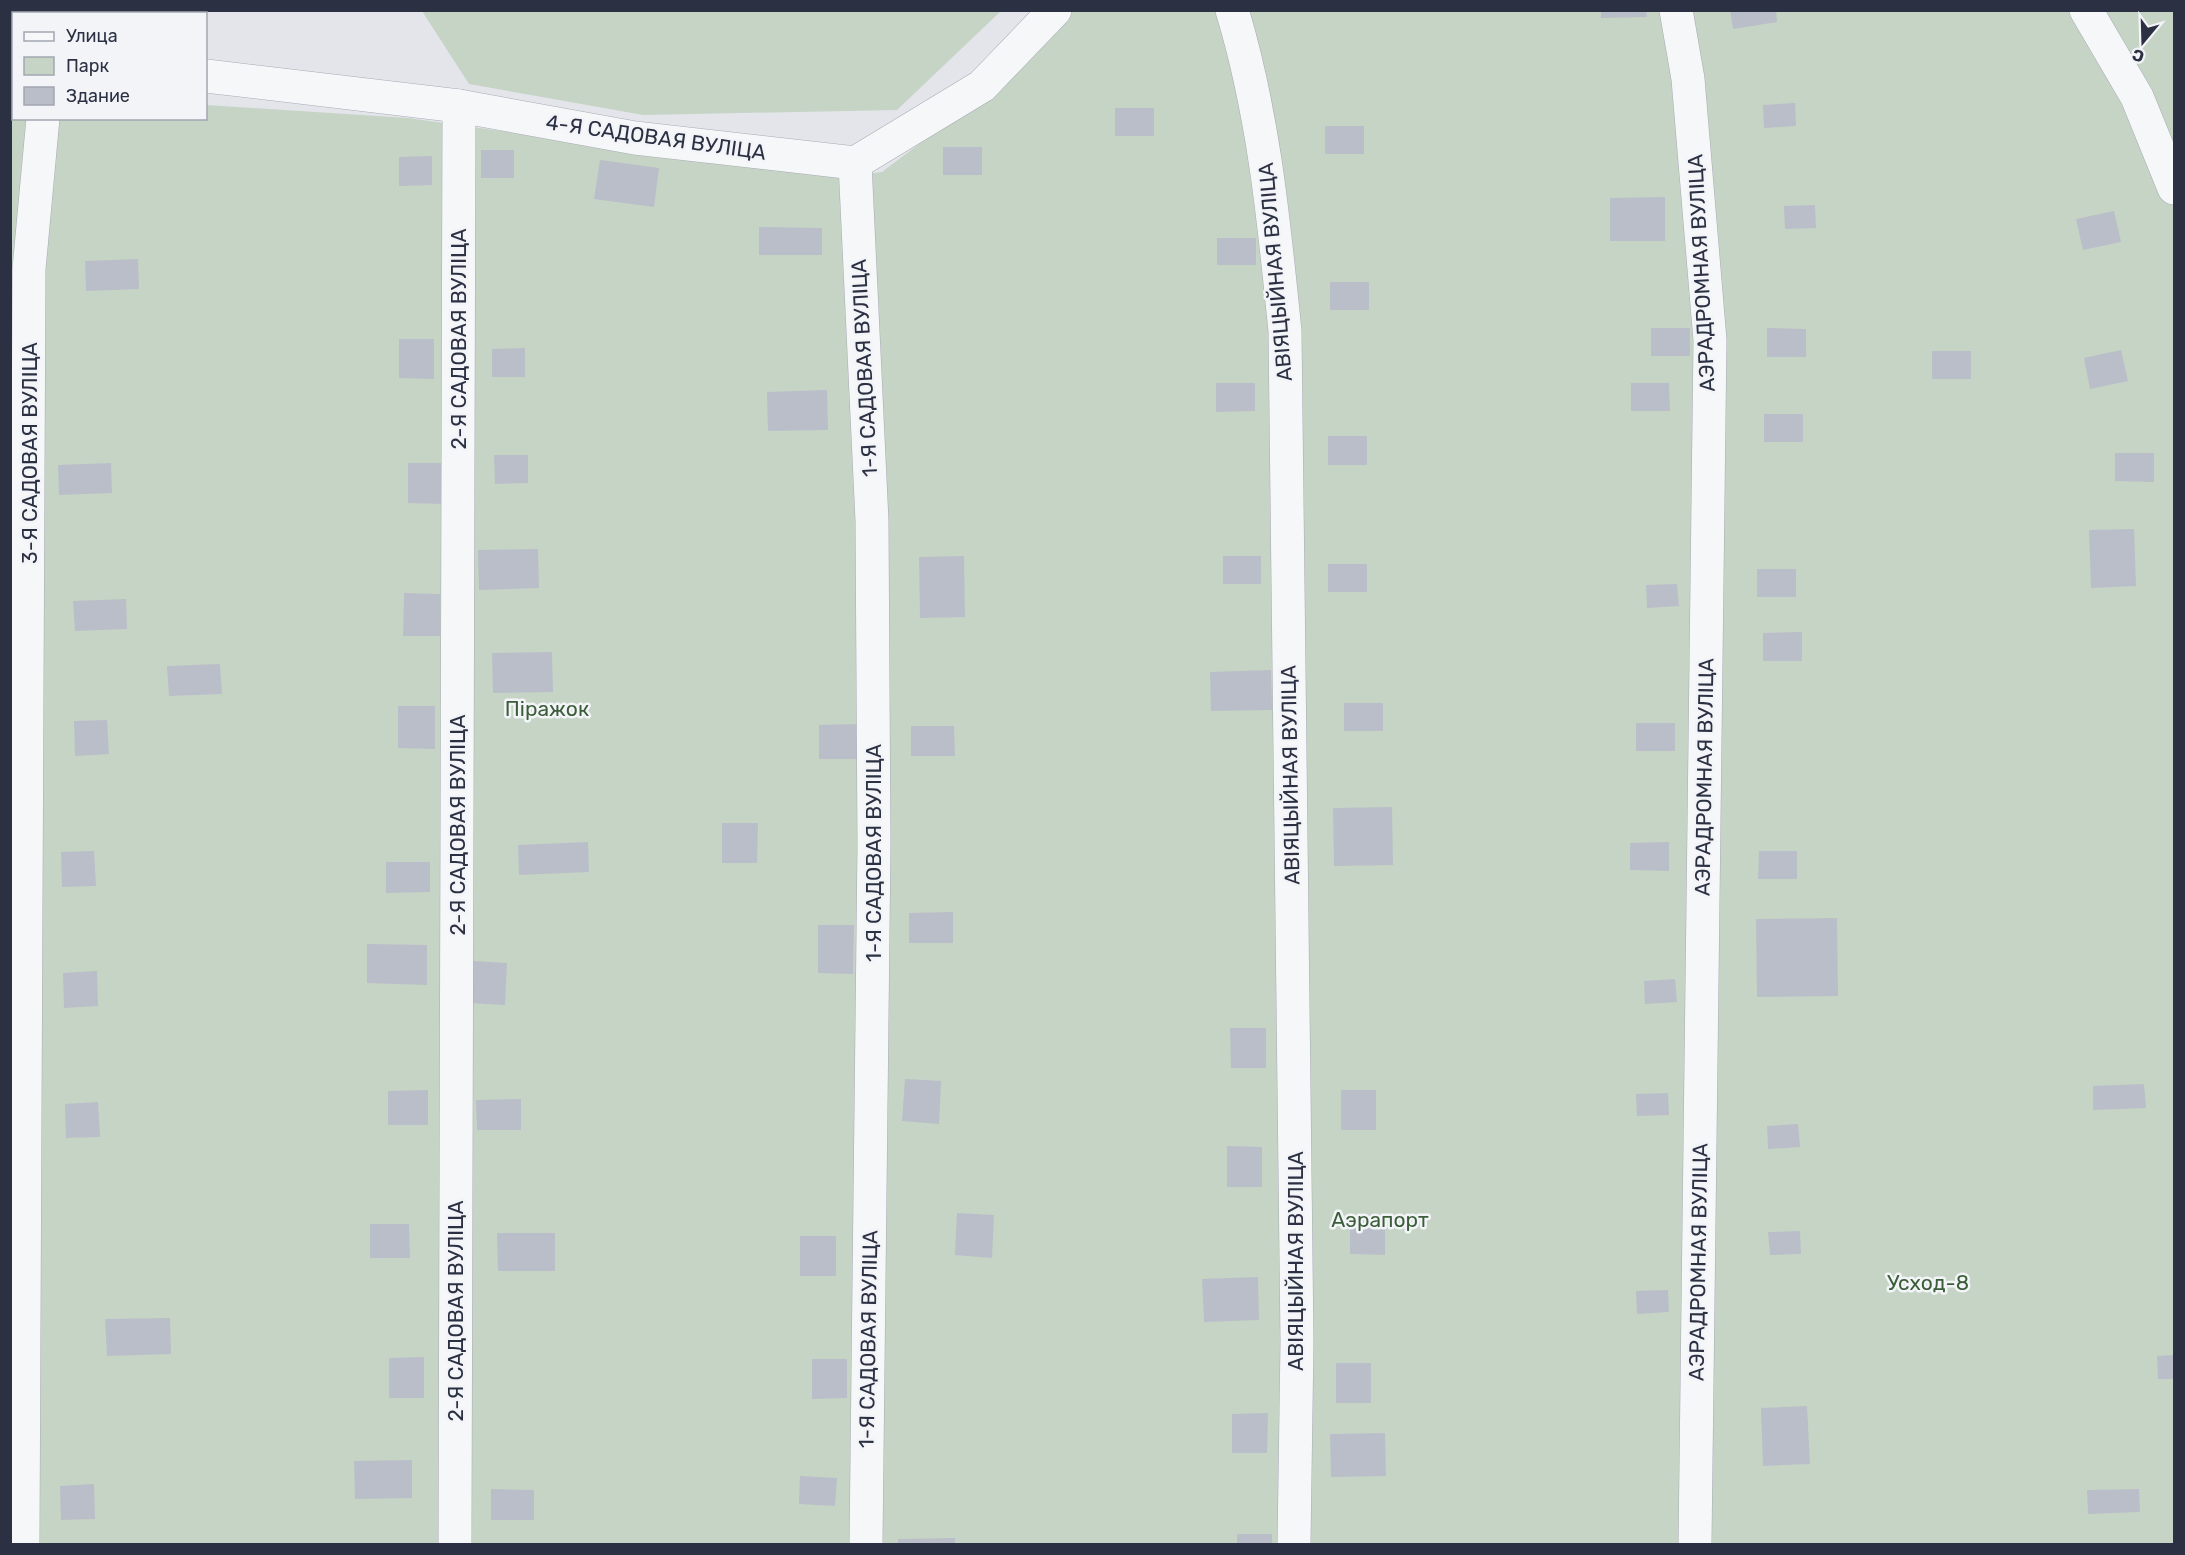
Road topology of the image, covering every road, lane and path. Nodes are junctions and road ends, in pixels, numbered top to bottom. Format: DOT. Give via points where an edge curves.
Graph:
graph roads {
  1 [pos="1055,10"];
  2 [pos="1232,10"];
  3 [pos="1676,10"];
  4 [pos="2086,10"];
  5 [pos="207,76"];
  6 [pos="459,106"];
  7 [pos="43,120"];
  8 [pos="855,163"];
  9 [pos="2175,188"];
  10 [pos="24,1545"];
  11 [pos="455,1545"];
  12 [pos="866,1545"];
  13 [pos="1294,1545"];
  14 [pos="1695,1545"];
  1 -- 8 [label="street" via="982,86"];
  2 -- 13 [label="street, АВІЯЦЫЙНАЯ ВУЛІЦА" via="1269,178 1285,331 1297,1319"];
  3 -- 14 [label="street, АЭРАДРОМНАЯ ВУЛІЦА" via="1688,79 1710,340"];
  4 -- 9 [label="street" via="2137,98"];
  5 -- 6 [label="street, 4-Я САДОВАЯ ВУЛІЦА"];
  6 -- 8 [label="street, 4-Я САДОВАЯ ВУЛІЦА" via="635,138"];
  6 -- 11 [label="street, 2-Я САДОВАЯ ВУЛІЦА"];
  7 -- 10 [label="street, 3-Я САДОВАЯ ВУЛІЦА" via="30,269"];
  8 -- 12 [label="street, 1-Я САДОВАЯ ВУЛІЦА" via="872,521 874,833"];
}
